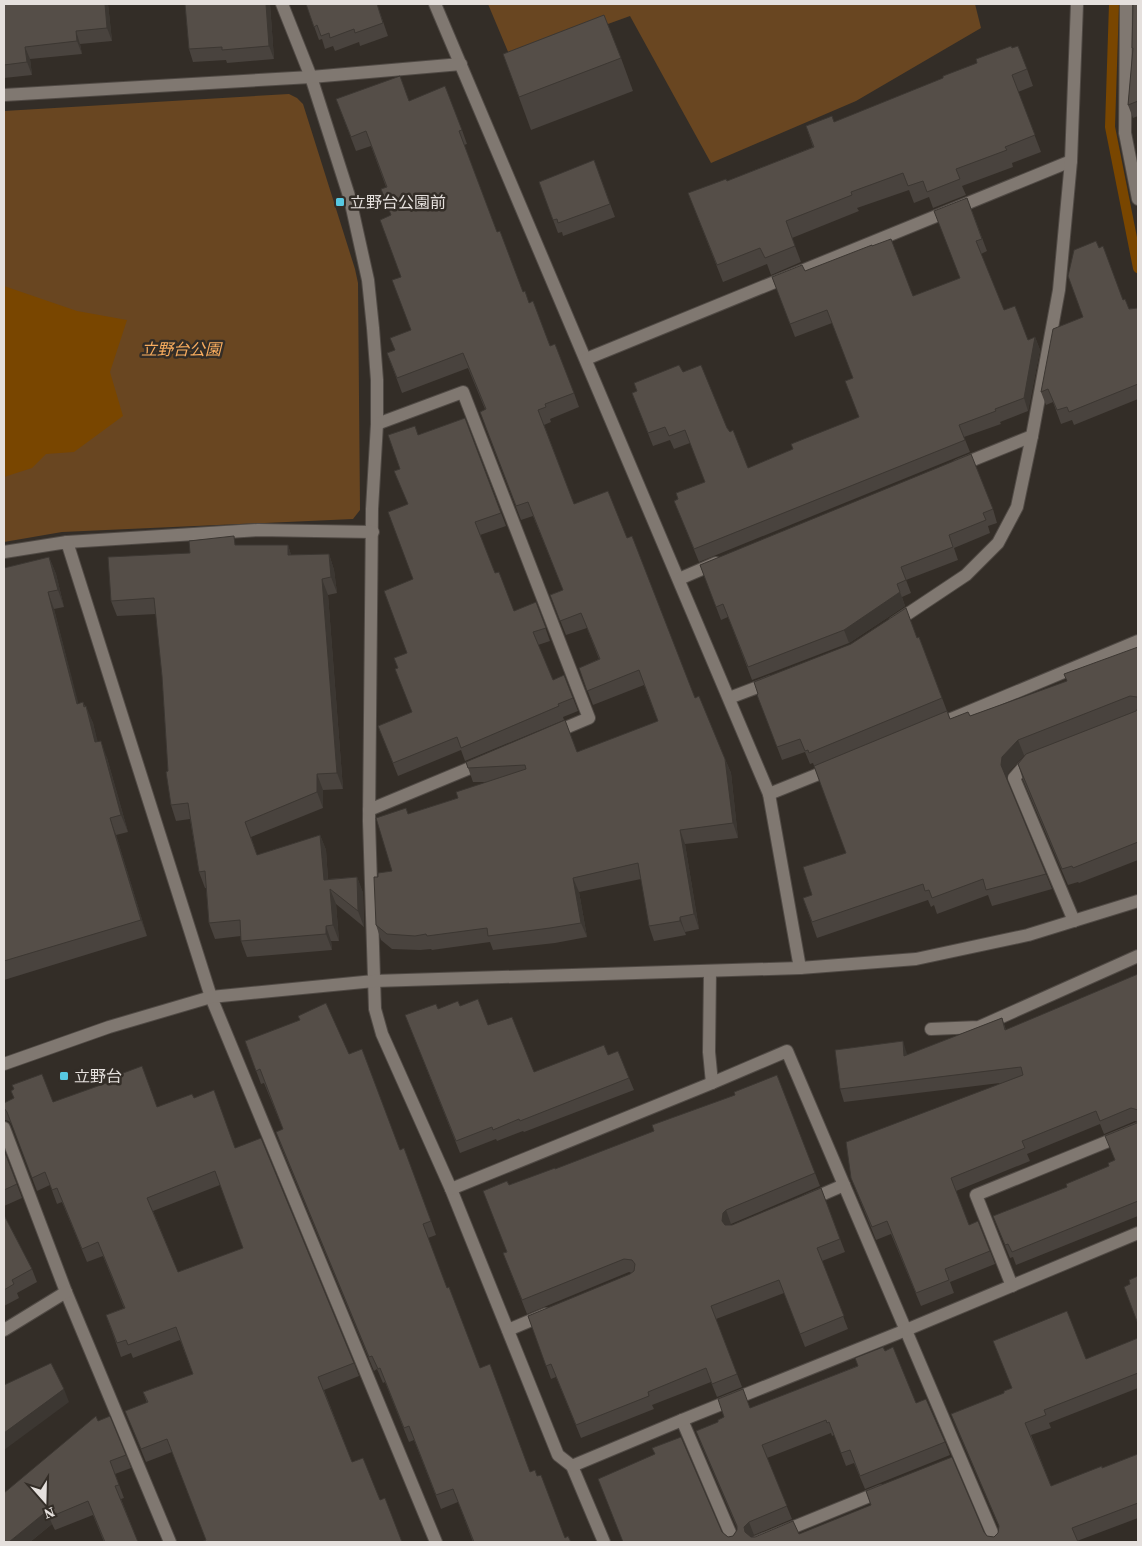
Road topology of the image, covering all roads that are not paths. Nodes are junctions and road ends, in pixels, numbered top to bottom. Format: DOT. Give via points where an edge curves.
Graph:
graph roads {
  1 [pos="282,4"];
  2 [pos="435,4"];
  3 [pos="1077,4"];
  4 [pos="1126,4"];
  5 [pos="461,64"];
  6 [pos="311,77"];
  7 [pos="4,95"];
  8 [pos="1138,128"];
  9 [pos="1125,133"];
  10 [pos="1071,161"];
  11 [pos="1138,199"];
  12 [pos="586,359"];
  13 [pos="377,424"];
  14 [pos="1032,436"];
  15 [pos="950,469"];
  16 [pos="372,532"];
  17 [pos="67,542"];
  18 [pos="4,552"];
  19 [pos="724,560"];
  20 [pos="679,579"];
  21 [pos="886,629"];
  22 [pos="1138,641"];
  23 [pos="782,677"];
  24 [pos="729,698"];
  25 [pos="935,725"];
  26 [pos="543,737"];
  27 [pos="498,756"];
  28 [pos="1046,756"];
  29 [pos="843,764"];
  30 [pos="769,794"];
  31 [pos="369,810"];
  32 [pos="1138,902"];
  33 [pos="1074,921"];
  34 [pos="1138,956"];
  35 [pos="800,968"];
  36 [pos="710,971"];
  37 [pos="374,981"];
  38 [pos="211,997"];
  39 [pos="931,1029"];
  40 [pos="4,1064"];
  41 [pos="712,1083"];
  42 [pos="4,1128"];
  43 [pos="1138,1129"];
  44 [pos="844,1185"];
  45 [pos="451,1189"];
  46 [pos="798,1204"];
  47 [pos="1138,1233"];
  48 [pos="1012,1286"];
  49 [pos="66,1292"];
  50 [pos="561,1309"];
  51 [pos="4,1330"];
  52 [pos="508,1330"];
  53 [pos="906,1330"];
  54 [pos="682,1420"];
  55 [pos="572,1466"];
  56 [pos="890,1488"];
  57 [pos="170,1542"];
  58 [pos="436,1542"];
  59 [pos="604,1542"];
  60 [pos="734,1542"];
  61 [pos="757,1542"];
  62 [pos="996,1542"];
  1 -- 6 [label="street"];
  2 -- 5 [label="street"];
  3 -- 10 [label="street"];
  4 -- 9 [label="street"];
  5 -- 6 [label="street"];
  5 -- 12 [label="street"];
  6 -- 7 [label="street"];
  6 -- 13 [label="street" via="350,199 368,280 377,380"];
  8 -- 9 [label="street"];
  9 -- 11 [label="street"];
  10 -- 12 [label="street"];
  10 -- 14 [label="street" via="1059,290"];
  12 -- 20 [label="street"];
  13 -- 16 [label="street"];
  13 -- 26 [label="street" via="463,392 589,718"];
  14 -- 15 [label="street"];
  14 -- 21 [label="street" via="1017,507 998,543 966,575"];
  16 -- 17 [label="street" via="258,530"];
  16 -- 31 [label="street"];
  17 -- 18 [label="street"];
  17 -- 38 [label="street"];
  19 -- 20 [label="street"];
  20 -- 24 [label="street"];
  22 -- 25 [label="street"];
  23 -- 24 [label="street"];
  24 -- 30 [label="street"];
  27 -- 31 [label="street"];
  28 -- 33 [label="street" via="1027,763 1014,778"];
  29 -- 30 [label="street"];
  30 -- 35 [label="street"];
  31 -- 37 [label="street"];
  32 -- 33 [label="street"];
  33 -- 35 [label="street" via="1028,935 916,959"];
  34 -- 39 [label="street" via="978,1027"];
  35 -- 36 [label="street"];
  36 -- 37 [label="street"];
  36 -- 41 [label="street"];
  37 -- 38 [label="street"];
  37 -- 45 [label="street" via="375,1009 382,1034"];
  38 -- 40 [label="street" via="110,1027"];
  38 -- 58 [label="street"];
  41 -- 44 [label="street" via="787,1051"];
  41 -- 45 [label="street"];
  42 -- 49 [label="street"];
  43 -- 48 [label="street" via="976,1195"];
  44 -- 46 [label="street"];
  44 -- 53 [label="street"];
  45 -- 52 [label="street"];
  47 -- 48 [label="street"];
  48 -- 53 [label="street"];
  49 -- 51 [label="street"];
  49 -- 57 [label="street"];
  50 -- 52 [label="street"];
  52 -- 55 [label="street" via="558,1455"];
  53 -- 54 [label="street"];
  53 -- 62 [label="street" via="956,1460"];
  54 -- 55 [label="street"];
  54 -- 60 [label="street"];
  55 -- 59 [label="street"];
  56 -- 61 [label="street"];
}
